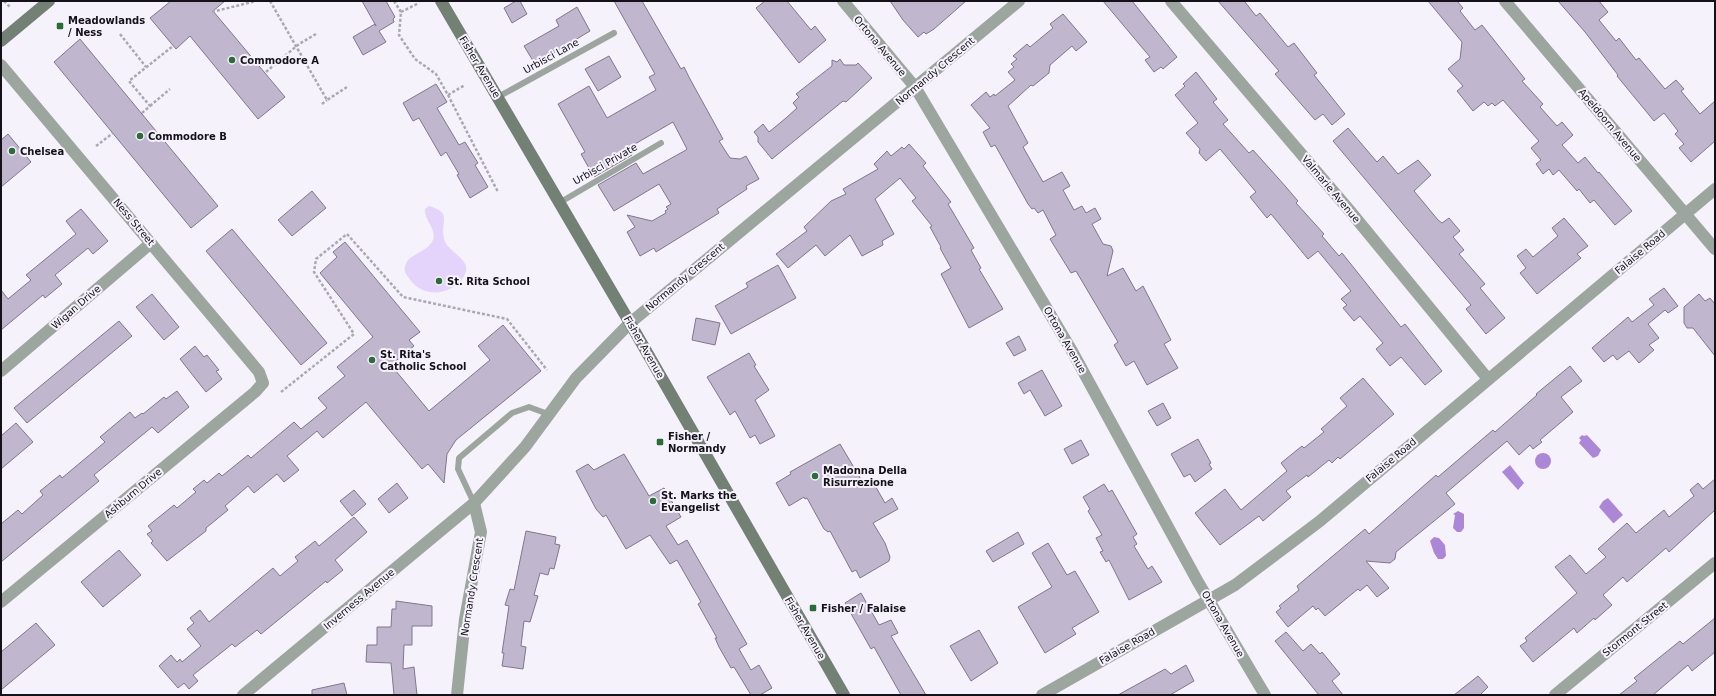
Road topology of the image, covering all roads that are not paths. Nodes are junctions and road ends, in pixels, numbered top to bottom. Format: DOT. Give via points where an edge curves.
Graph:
graph roads {
  1 [pos="49,1"];
  2 [pos="441,1"];
  3 [pos="842,1"];
  4 [pos="1019,1"];
  5 [pos="1171,1"];
  6 [pos="1505,1"];
  7 [pos="614,33"];
  8 [pos="1,41"];
  9 [pos="1,65"];
  10 [pos="915,87"];
  11 [pos="498,97"];
  12 [pos="661,143"];
  13 [pos="1715,190"];
  14 [pos="559,203"];
  15 [pos="1686,215"];
  16 [pos="151,243"];
  17 [pos="1715,249"];
  18 [pos="630,323"];
  19 [pos="1,371"];
  20 [pos="1488,379"];
  21 [pos="263,383"];
  22 [pos="548,414"];
  23 [pos="474,503"];
  24 [pos="1715,563"];
  25 [pos="1208,600"];
  26 [pos="1,602"];
  27 [pos="243,695"];
  28 [pos="457,695"];
  29 [pos="844,695"];
  30 [pos="1042,695"];
  31 [pos="1265,695"];
  32 [pos="1555,695"];
  1 -- 8 [label="main road"];
  2 -- 11 [label="main road, Fisher Avenue"];
  3 -- 10 [label="street, Ortona Avenue"];
  4 -- 10 [label="street, Normandy Crescent"];
  5 -- 20 [label="street, Valmarie Avenue"];
  6 -- 15 [label="street, Apeldoorn Avenue"];
  7 -- 11 [label="lane, Urbisci Lane"];
  9 -- 16 [label="street, Ness Street"];
  10 -- 18 [label="street, Normandy Crescent"];
  10 -- 25 [label="street, Ortona Avenue" via="1072,351"];
  11 -- 14 [label="main road, Fisher Avenue"];
  12 -- 14 [label="lane, Urbisci Private"];
  13 -- 15 [label="street, Falaise Road"];
  14 -- 18 [label="main road, Fisher Avenue"];
  15 -- 17 [label="street, Apeldoorn Avenue"];
  15 -- 20 [label="street, Falaise Road"];
  16 -- 19 [label="street, Wigan Drive"];
  16 -- 21 [label="street, Ness Street" via="258,372"];
  18 -- 22 [label="street, Normandy Crescent" via="576,378"];
  18 -- 29 [label="main road, Fisher Avenue"];
  20 -- 25 [label="street, Falaise Road" via="1320,521 1235,585"];
  21 -- 26 [label="street, Ashburn Drive"];
  22 -- 23 [label="street, Normandy Crescent" via="525,447"];
  22 -- 23 [label="lane" via="529,407 512,413 460,458 458,469"];
  23 -- 27 [label="street, Inverness Avenue"];
  23 -- 28 [label="street, Normandy Crescent" via="481,532 465,619"];
  24 -- 32 [label="street, Stormont Street"];
  25 -- 30 [label="street, Falaise Road"];
  25 -- 31 [label="street, Ortona Avenue"];
}
